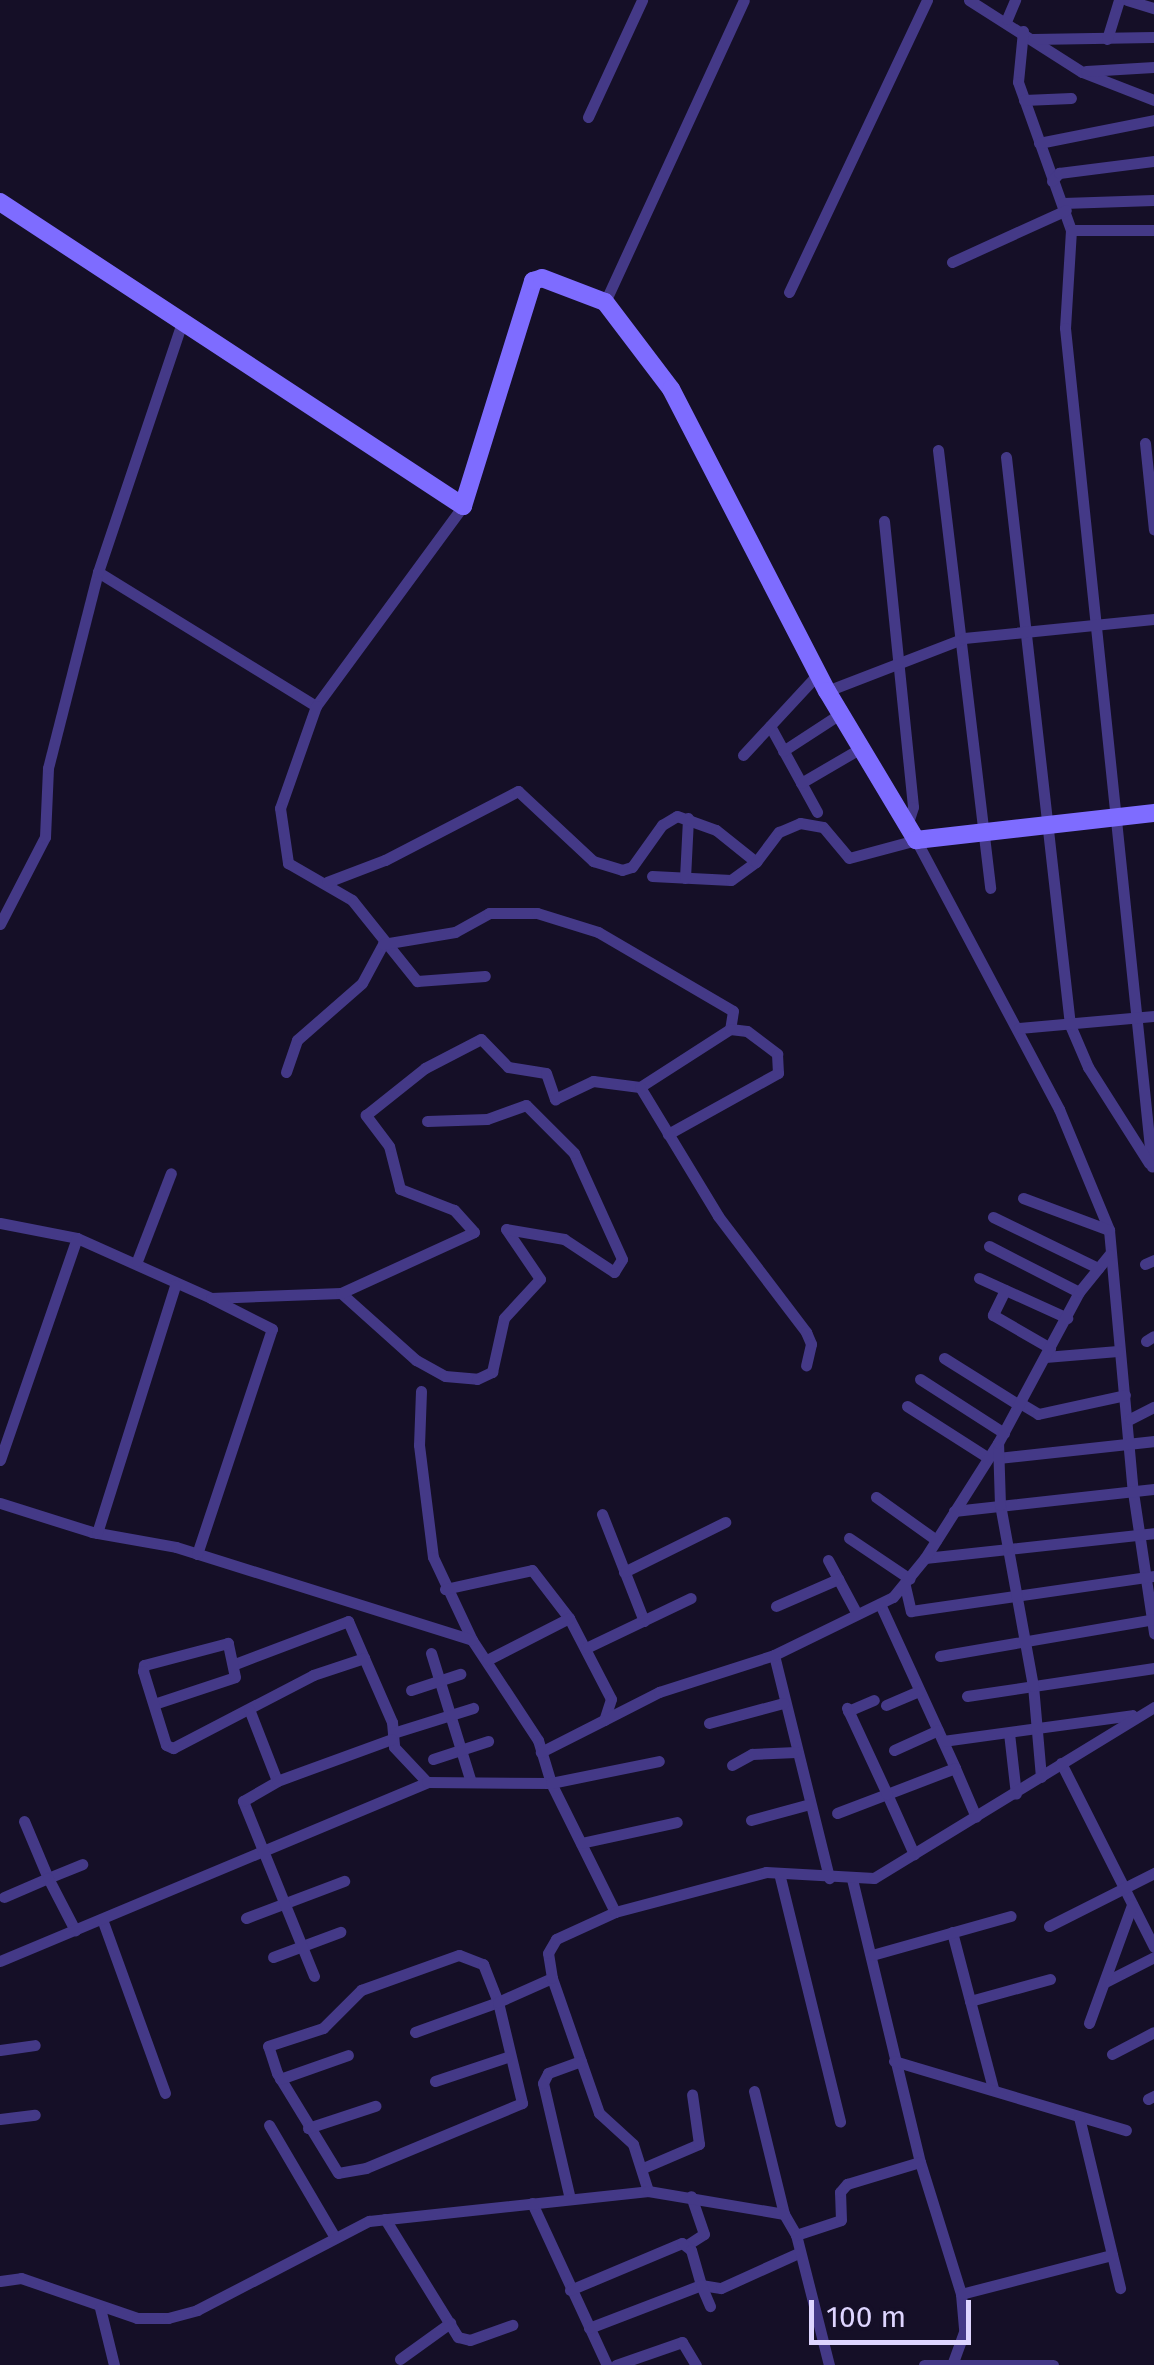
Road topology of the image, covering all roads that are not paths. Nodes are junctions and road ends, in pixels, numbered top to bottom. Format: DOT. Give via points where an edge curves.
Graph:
graph roads {
  1 [pos="642,0"];
  2 [pos="744,0"];
  3 [pos="928,0"];
  4 [pos="968,0"];
  5 [pos="1015,0"];
  6 [pos="1118,0"];
  7 [pos="1127,0"];
  8 [pos="1154,8"];
  9 [pos="1007,19"];
  10 [pos="1028,35"];
  11 [pos="1154,37"];
  12 [pos="1106,39"];
  13 [pos="1154,66"];
  14 [pos="1082,72"];
  15 [pos="1071,98"];
  16 [pos="1024,100"];
  17 [pos="1154,100"];
  18 [pos="588,117"];
  19 [pos="1154,120"];
  20 [pos="1039,143"];
  21 [pos="1154,161"];
  22 [pos="1052,180"];
  23 [pos="1154,200"];
  24 [pos="0,202"];
  25 [pos="1065,207"];
  26 [pos="1071,230"];
  27 [pos="1154,230"];
  28 [pos="952,262"];
  29 [pos="788,292"];
  30 [pos="605,302"];
  31 [pos="184,317"];
  32 [pos="1144,443"];
  33 [pos="938,450"];
  34 [pos="1006,457"];
  35 [pos="463,506"];
  36 [pos="884,521"];
  37 [pos="1154,530"];
  38 [pos="98,572"];
  39 [pos="1154,619"];
  40 [pos="1096,622"];
  41 [pos="1026,630"];
  42 [pos="964,638"];
  43 [pos="899,658"];
  44 [pos="822,682"];
  45 [pos="316,706"];
  46 [pos="840,714"];
  47 [pos="770,726"];
  48 [pos="861,748"];
  49 [pos="783,751"];
  50 [pos="743,756"];
  51 [pos="802,783"];
  52 [pos="817,812"];
  53 [pos="1154,813"];
  54 [pos="1117,817"];
  55 [pos="688,818"];
  56 [pos="1046,824"];
  57 [pos="912,833"];
  58 [pos="982,834"];
  59 [pos="756,862"];
  60 [pos="652,876"];
  61 [pos="684,878"];
  62 [pos="327,882"];
  63 [pos="990,888"];
  64 [pos="0,924"];
  65 [pos="382,944"];
  66 [pos="485,976"];
  67 [pos="1154,1016"];
  68 [pos="1139,1018"];
  69 [pos="1070,1025"];
  70 [pos="1018,1028"];
  71 [pos="730,1029"];
  72 [pos="286,1072"];
  73 [pos="640,1088"];
  74 [pos="427,1120"];
  75 [pos="668,1134"];
  76 [pos="1153,1170"];
  77 [pos="171,1173"];
  78 [pos="1023,1198"];
  79 [pos="993,1217"];
  80 [pos="0,1223"];
  81 [pos="1109,1230"];
  82 [pos="77,1238"];
  83 [pos="988,1246"];
  84 [pos="1110,1255"];
  85 [pos="137,1261"];
  86 [pos="1098,1268"];
  87 [pos="980,1278"];
  88 [pos="175,1284"];
  89 [pos="1004,1290"];
  90 [pos="1080,1292"];
  91 [pos="342,1293"];
  92 [pos="211,1298"];
  93 [pos="1067,1318"];
  94 [pos="1118,1352"];
  95 [pos="1047,1353"];
  96 [pos="944,1358"];
  97 [pos="806,1365"];
  98 [pos="920,1379"];
  99 [pos="421,1391"];
  100 [pos="1124,1395"];
  101 [pos="1019,1404"];
  102 [pos="906,1406"];
  103 [pos="1154,1407"];
  104 [pos="1130,1419"];
  105 [pos="1001,1438"];
  106 [pos="1154,1441"];
  107 [pos="1129,1444"];
  108 [pos="993,1458"];
  109 [pos="0,1460"];
  110 [pos="1154,1489"];
  111 [pos="1133,1492"];
  112 [pos="876,1497"];
  113 [pos="0,1503"];
  114 [pos="1000,1505"];
  115 [pos="954,1511"];
  116 [pos="602,1514"];
  117 [pos="725,1522"];
  118 [pos="97,1533"];
  119 [pos="1154,1533"];
  120 [pos="1139,1534"];
  121 [pos="849,1538"];
  122 [pos="936,1540"];
  123 [pos="1008,1551"];
  124 [pos="197,1554"];
  125 [pos="925,1558"];
  126 [pos="828,1560"];
  127 [pos="624,1572"];
  128 [pos="1150,1576"];
  129 [pos="838,1579"];
  130 [pos="908,1583"];
  131 [pos="445,1588"];
  132 [pos="1015,1594"];
  133 [pos="691,1598"];
  134 [pos="880,1604"];
  135 [pos="776,1606"];
  136 [pos="857,1614"];
  137 [pos="569,1618"];
  138 [pos="644,1621"];
  139 [pos="1153,1624"];
  140 [pos="472,1640"];
  141 [pos="1026,1642"];
  142 [pos="586,1648"];
  143 [pos="431,1653"];
  144 [pos="774,1655"];
  145 [pos="940,1656"];
  146 [pos="364,1658"];
  147 [pos="487,1660"];
  148 [pos="235,1664"];
  149 [pos="1154,1668"];
  150 [pos="460,1674"];
  151 [pos="440,1681"];
  152 [pos="1034,1686"];
  153 [pos="411,1690"];
  154 [pos="920,1691"];
  155 [pos="967,1696"];
  156 [pos="783,1702"];
  157 [pos="154,1704"];
  158 [pos="1154,1707"];
  159 [pos="473,1708"];
  160 [pos="249,1709"];
  161 [pos="1138,1714"];
  162 [pos="450,1715"];
  163 [pos="604,1720"];
  164 [pos="709,1722"];
  165 [pos="1038,1729"];
  166 [pos="1009,1733"];
  167 [pos="393,1736"];
  168 [pos="941,1736"];
  169 [pos="488,1741"];
  170 [pos="461,1750"];
  171 [pos="894,1750"];
  172 [pos="541,1752"];
  173 [pos="796,1752"];
  174 [pos="433,1759"];
  175 [pos="659,1761"];
  176 [pos="1061,1763"];
  177 [pos="732,1766"];
  178 [pos="955,1768"];
  179 [pos="1040,1777"];
  180 [pos="470,1779"];
  181 [pos="277,1781"];
  182 [pos="428,1782"];
  183 [pos="551,1783"];
  184 [pos="887,1794"];
  185 [pos="1016,1794"];
  186 [pos="810,1804"];
  187 [pos="838,1812"];
  188 [pos="976,1818"];
  189 [pos="751,1820"];
  190 [pos="24,1821"];
  191 [pos="677,1822"];
  192 [pos="581,1842"];
  193 [pos="261,1852"];
  194 [pos="914,1854"];
  195 [pos="82,1864"];
  196 [pos="779,1873"];
  197 [pos="1154,1873"];
  198 [pos="48,1878"];
  199 [pos="830,1878"];
  200 [pos="852,1879"];
  201 [pos="344,1881"];
  202 [pos="1125,1888"];
  203 [pos="4,1897"];
  204 [pos="283,1903"];
  205 [pos="1132,1905"];
  206 [pos="615,1912"];
  207 [pos="1011,1916"];
  208 [pos="246,1918"];
  209 [pos="102,1920"];
  210 [pos="1049,1926"];
  211 [pos="75,1930"];
  212 [pos="340,1932"];
  213 [pos="952,1932"];
  214 [pos="301,1947"];
  215 [pos="1154,1947"];
  216 [pos="872,1955"];
  217 [pos="1154,1957"];
  218 [pos="273,1958"];
  219 [pos="0,1961"];
  220 [pos="314,1976"];
  221 [pos="552,1978"];
  222 [pos="1050,1979"];
  223 [pos="1105,1982"];
  224 [pos="970,2001"];
  225 [pos="498,2002"];
  226 [pos="1089,2023"];
  227 [pos="416,2032"];
  228 [pos="1154,2032"];
  229 [pos="35,2045"];
  230 [pos="0,2050"];
  231 [pos="1112,2054"];
  232 [pos="348,2055"];
  233 [pos="506,2057"];
  234 [pos="581,2061"];
  235 [pos="894,2062"];
  236 [pos="280,2079"];
  237 [pos="435,2081"];
  238 [pos="993,2088"];
  239 [pos="754,2091"];
  240 [pos="164,2093"];
  241 [pos="692,2094"];
  242 [pos="376,2106"];
  243 [pos="36,2115"];
  244 [pos="1079,2117"];
  245 [pos="0,2120"];
  246 [pos="840,2122"];
  247 [pos="269,2126"];
  248 [pos="308,2128"];
  249 [pos="1126,2130"];
  250 [pos="920,2162"];
  251 [pos="643,2168"];
  252 [pos="648,2191"];
  253 [pos="691,2196"];
  254 [pos="570,2199"];
  255 [pos="532,2203"];
  256 [pos="784,2214"];
  257 [pos="385,2219"];
  258 [pos="796,2235"];
  259 [pos="334,2236"];
  260 [pos="687,2245"];
  261 [pos="798,2253"];
  262 [pos="1112,2254"];
  263 [pos="0,2281"];
  264 [pos="701,2285"];
  265 [pos="1120,2288"];
  266 [pos="570,2290"];
  267 [pos="961,2294"];
  268 [pos="710,2306"];
  269 [pos="100,2308"];
  270 [pos="450,2323"];
  271 [pos="512,2325"];
  272 [pos="589,2328"];
  273 [pos="400,2359"];
  274 [pos="953,2363"];
  275 [pos="114,2365"];
  276 [pos="607,2365"];
  277 [pos="616,2365"];
  278 [pos="696,2365"];
  279 [pos="830,2365"];
  280 [pos="924,2365"];
  281 [pos="1053,2365"];
  1 -- 18 [label="street"];
  2 -- 30 [label="street"];
  3 -- 29 [label="street"];
  4 -- 9 [label="street"];
  5 -- 9 [label="street"];
  6 -- 12 [label="street"];
  7 -- 8 [label="street"];
  9 -- 10 [label="street"];
  10 -- 12 [label="street"];
  10 -- 14 [label="street"];
  10 -- 16 [label="street"];
  11 -- 12 [label="street"];
  13 -- 14 [label="street"];
  14 -- 17 [label="street"];
  15 -- 16 [label="street"];
  16 -- 20 [label="street"];
  19 -- 20 [label="street"];
  20 -- 22 [label="street"];
  21 -- 22 [label="street" via="1059,173"];
  22 -- 25 [label="street"];
  23 -- 25 [label="street"];
  24 -- 31 [label="street"];
  25 -- 26 [label="street"];
  25 -- 28 [label="street"];
  26 -- 27 [label="street"];
  26 -- 40 [label="street" via="1065,328"];
  30 -- 35 [label="street" via="542,278 534,281"];
  30 -- 44 [label="street" via="671,390"];
  31 -- 35 [label="street"];
  31 -- 38 [label="street"];
  32 -- 37 [label="street"];
  33 -- 42 [label="street"];
  34 -- 41 [label="street"];
  35 -- 45 [label="street"];
  36 -- 43 [label="street"];
  38 -- 45 [label="street"];
  38 -- 64 [label="street" via="48,768 45,837"];
  39 -- 40 [label="street"];
  40 -- 41 [label="street"];
  40 -- 54 [label="street"];
  41 -- 42 [label="street"];
  41 -- 56 [label="street"];
  42 -- 43 [label="street"];
  42 -- 58 [label="street"];
  43 -- 44 [label="street"];
  43 -- 57 [label="street"];
  44 -- 46 [label="street"];
  44 -- 47 [label="street"];
  45 -- 62 [label="street" via="286,780 282,848 288,863"];
  46 -- 48 [label="street"];
  46 -- 49 [label="street"];
  47 -- 49 [label="street"];
  47 -- 50 [label="street"];
  48 -- 51 [label="street"];
  48 -- 57 [label="street"];
  49 -- 51 [label="street"];
  51 -- 52 [label="street"];
  53 -- 54 [label="street"];
  54 -- 56 [label="street"];
  54 -- 68 [label="street"];
  55 -- 59 [label="street" via="716,830"];
  55 -- 61 [label="street"];
  55 -- 62 [label="street" via="669,818 632,867 622,870 592,860 518,791 386,860"];
  56 -- 58 [label="street"];
  56 -- 69 [label="street"];
  57 -- 58 [label="street"];
  57 -- 59 [label="street" via="848,858 823,826 800,823 779,832"];
  57 -- 70 [label="street"];
  58 -- 63 [label="street"];
  59 -- 61 [label="street" via="731,880"];
  60 -- 61 [label="street"];
  62 -- 65 [label="street" via="364,913"];
  65 -- 66 [label="street" via="396,950 417,981"];
  65 -- 71 [label="street" via="455,932 490,913 537,913 598,932 670,972 734,1011"];
  65 -- 72 [label="street" via="362,983 297,1040"];
  67 -- 68 [label="street"];
  68 -- 69 [label="street"];
  68 -- 76 [label="street"];
  69 -- 70 [label="street"];
  69 -- 76 [label="street" via="1088,1067"];
  70 -- 81 [label="street"];
  71 -- 73 [label="street"];
  71 -- 75 [label="street" via="747,1030 778,1054 778,1073"];
  73 -- 75 [label="street"];
  73 -- 91 [label="street" via="618,1079 592,1081 555,1099 546,1073 508,1066 481,1039 425,1068 370,1110 368,1123 389,1146 400,1188 454,1210 474,1232"];
  74 -- 91 [label="street" via="487,1119 526,1105 574,1153 622,1259 614,1272 564,1239 506,1228 540,1279 504,1318 492,1372 477,1379 445,1376 416,1360"];
  75 -- 97 [label="street" via="718,1216 806,1332"];
  77 -- 85 [label="street"];
  78 -- 81 [label="street"];
  79 -- 86 [label="street"];
  80 -- 82 [label="street"];
  81 -- 84 [label="street"];
  82 -- 85 [label="street"];
  82 -- 109 [label="street"];
  83 -- 90 [label="street"];
  84 -- 86 [label="street"];
  84 -- 94 [label="street"];
  85 -- 88 [label="street"];
  86 -- 90 [label="street"];
  87 -- 89 [label="street"];
  88 -- 92 [label="street"];
  88 -- 118 [label="street"];
  89 -- 93 [label="street"];
  89 -- 95 [label="street" via="994,1315"];
  90 -- 93 [label="street"];
  91 -- 92 [label="street"];
  92 -- 124 [label="street" via="272,1329"];
  93 -- 95 [label="street"];
  94 -- 95 [label="street"];
  94 -- 100 [label="street"];
  95 -- 101 [label="street"];
  96 -- 101 [label="street"];
  98 -- 105 [label="street"];
  99 -- 131 [label="street" via="428,1536"];
  100 -- 101 [label="street" via="1038,1414"];
  100 -- 104 [label="street"];
  101 -- 105 [label="street"];
  102 -- 108 [label="street"];
  103 -- 104 [label="street"];
  104 -- 107 [label="street"];
  105 -- 108 [label="street"];
  106 -- 107 [label="street"];
  107 -- 108 [label="street"];
  107 -- 111 [label="street"];
  108 -- 114 [label="street"];
  108 -- 115 [label="street"];
  110 -- 111 [label="street"];
  111 -- 114 [label="street"];
  111 -- 120 [label="street"];
  112 -- 122 [label="street"];
  113 -- 118 [label="street"];
  114 -- 115 [label="street"];
  114 -- 123 [label="street"];
  115 -- 122 [label="street"];
  116 -- 127 [label="street"];
  117 -- 127 [label="street"];
  118 -- 124 [label="street"];
  119 -- 120 [label="street"];
  120 -- 123 [label="street"];
  120 -- 128 [label="street"];
  121 -- 130 [label="street"];
  122 -- 125 [label="street"];
  123 -- 125 [label="street"];
  123 -- 132 [label="street"];
  124 -- 140 [label="street"];
  125 -- 130 [label="street"];
  126 -- 129 [label="street"];
  127 -- 138 [label="street"];
  128 -- 132 [label="street"];
  128 -- 139 [label="street"];
  129 -- 135 [label="street"];
  129 -- 136 [label="street"];
  130 -- 132 [label="street" via="911,1611"];
  130 -- 134 [label="street"];
  131 -- 137 [label="street" via="532,1570"];
  131 -- 140 [label="street"];
  132 -- 141 [label="street"];
  133 -- 138 [label="street"];
  134 -- 136 [label="street"];
  134 -- 154 [label="street"];
  136 -- 144 [label="street"];
  137 -- 142 [label="street"];
  137 -- 147 [label="street"];
  138 -- 142 [label="street"];
  139 -- 141 [label="street"];
  140 -- 147 [label="street"];
  141 -- 145 [label="street"];
  141 -- 152 [label="street"];
  142 -- 163 [label="street" via="611,1699"];
  143 -- 151 [label="street"];
  144 -- 156 [label="street"];
  144 -- 163 [label="street" via="659,1692"];
  146 -- 148 [label="street" via="348,1621"];
  146 -- 160 [label="street"];
  146 -- 167 [label="street"];
  147 -- 172 [label="street"];
  148 -- 157 [label="street" via="235,1677"];
  148 -- 157 [label="street" via="224,1642 147,1663 143,1670"];
  149 -- 152 [label="street"];
  150 -- 151 [label="street"];
  151 -- 153 [label="street"];
  151 -- 162 [label="street"];
  152 -- 155 [label="street"];
  152 -- 165 [label="street"];
  154 -- 168 [label="street"];
  154 -- 184 [label="street" via="848,1710"];
  156 -- 164 [label="street"];
  156 -- 173 [label="street"];
  157 -- 160 [label="street" via="172,1748"];
  158 -- 161 [label="street"];
  159 -- 162 [label="street"];
  160 -- 181 [label="street"];
  161 -- 165 [label="street"];
  161 -- 176 [label="street"];
  162 -- 167 [label="street"];
  162 -- 170 [label="street"];
  163 -- 172 [label="street"];
  165 -- 166 [label="street"];
  165 -- 179 [label="street"];
  166 -- 168 [label="street"];
  166 -- 185 [label="street"];
  167 -- 181 [label="street"];
  167 -- 182 [label="street"];
  168 -- 171 [label="street"];
  168 -- 178 [label="street"];
  169 -- 170 [label="street"];
  170 -- 174 [label="street"];
  170 -- 180 [label="street"];
  172 -- 183 [label="street"];
  173 -- 177 [label="street" via="752,1754"];
  173 -- 186 [label="street"];
  175 -- 183 [label="street"];
  176 -- 179 [label="street"];
  176 -- 202 [label="street"];
  178 -- 184 [label="street"];
  178 -- 188 [label="street"];
  179 -- 185 [label="street"];
  180 -- 182 [label="street"];
  180 -- 183 [label="street"];
  181 -- 193 [label="street" via="243,1801"];
  182 -- 193 [label="street"];
  183 -- 192 [label="street"];
  184 -- 187 [label="street"];
  184 -- 194 [label="street"];
  185 -- 188 [label="street"];
  186 -- 189 [label="street"];
  186 -- 199 [label="street"];
  188 -- 194 [label="street"];
  190 -- 198 [label="street"];
  191 -- 192 [label="street"];
  192 -- 206 [label="street"];
  193 -- 204 [label="street"];
  193 -- 209 [label="street"];
  194 -- 200 [label="street" via="874,1878"];
  195 -- 198 [label="street"];
  196 -- 199 [label="street"];
  196 -- 206 [label="street"];
  196 -- 246 [label="street"];
  197 -- 202 [label="street"];
  198 -- 203 [label="street"];
  198 -- 211 [label="street"];
  199 -- 200 [label="street"];
  200 -- 216 [label="street"];
  201 -- 204 [label="street"];
  202 -- 205 [label="street"];
  202 -- 210 [label="street"];
  204 -- 208 [label="street"];
  204 -- 214 [label="street"];
  205 -- 215 [label="street"];
  205 -- 223 [label="street"];
  206 -- 221 [label="street" via="556,1938 548,1952"];
  207 -- 213 [label="street"];
  209 -- 211 [label="street"];
  209 -- 240 [label="street"];
  211 -- 219 [label="street"];
  212 -- 214 [label="street"];
  213 -- 216 [label="street"];
  213 -- 224 [label="street"];
  214 -- 218 [label="street"];
  214 -- 220 [label="street"];
  216 -- 235 [label="street"];
  217 -- 223 [label="street"];
  221 -- 225 [label="street"];
  221 -- 234 [label="street"];
  222 -- 224 [label="street"];
  223 -- 226 [label="street"];
  224 -- 238 [label="street"];
  225 -- 227 [label="street"];
  225 -- 233 [label="street"];
  225 -- 236 [label="street" via="488,1970 470,1955 406,1973 361,1990 323,2028 268,2046"];
  228 -- 231 [label="street"];
  229 -- 230 [label="street"];
  232 -- 236 [label="street"];
  233 -- 237 [label="street"];
  233 -- 248 [label="street" via="521,2104 366,2168 338,2173"];
  234 -- 251 [label="street" via="598,2113 633,2144"];
  234 -- 254 [label="street" via="548,2073 542,2083"];
  235 -- 238 [label="street"];
  235 -- 250 [label="street"];
  236 -- 248 [label="street"];
  238 -- 244 [label="street"];
  239 -- 256 [label="street"];
  241 -- 251 [label="street" via="699,2144"];
  242 -- 248 [label="street"];
  243 -- 245 [label="street"];
  244 -- 249 [label="street"];
  244 -- 262 [label="street"];
  247 -- 259 [label="street"];
  250 -- 258 [label="street" via="847,2184 840,2192 841,2220"];
  250 -- 267 [label="street"];
  251 -- 252 [label="street"];
  252 -- 253 [label="street"];
  252 -- 254 [label="street"];
  253 -- 256 [label="street"];
  253 -- 260 [label="street" via="704,2234"];
  254 -- 255 [label="street"];
  255 -- 257 [label="street"];
  255 -- 266 [label="street"];
  256 -- 258 [label="street"];
  257 -- 259 [label="street"];
  257 -- 270 [label="street"];
  258 -- 261 [label="street"];
  259 -- 269 [label="street" via="198,2310 137,2318"];
  260 -- 264 [label="street"];
  260 -- 266 [label="street"];
  261 -- 264 [label="street" via="733,2286"];
  261 -- 279 [label="street"];
  262 -- 265 [label="street"];
  262 -- 267 [label="street"];
  263 -- 269 [label="street" via="21,2278"];
  264 -- 268 [label="street"];
  264 -- 272 [label="street"];
  266 -- 272 [label="street"];
  267 -- 274 [label="street" via="964,2332"];
  269 -- 275 [label="street"];
  270 -- 271 [label="street" via="463,2340"];
  270 -- 273 [label="street"];
  272 -- 276 [label="street"];
  274 -- 280 [label="street"];
  274 -- 281 [label="street"];
  277 -- 278 [label="street" via="682,2342"];
}
